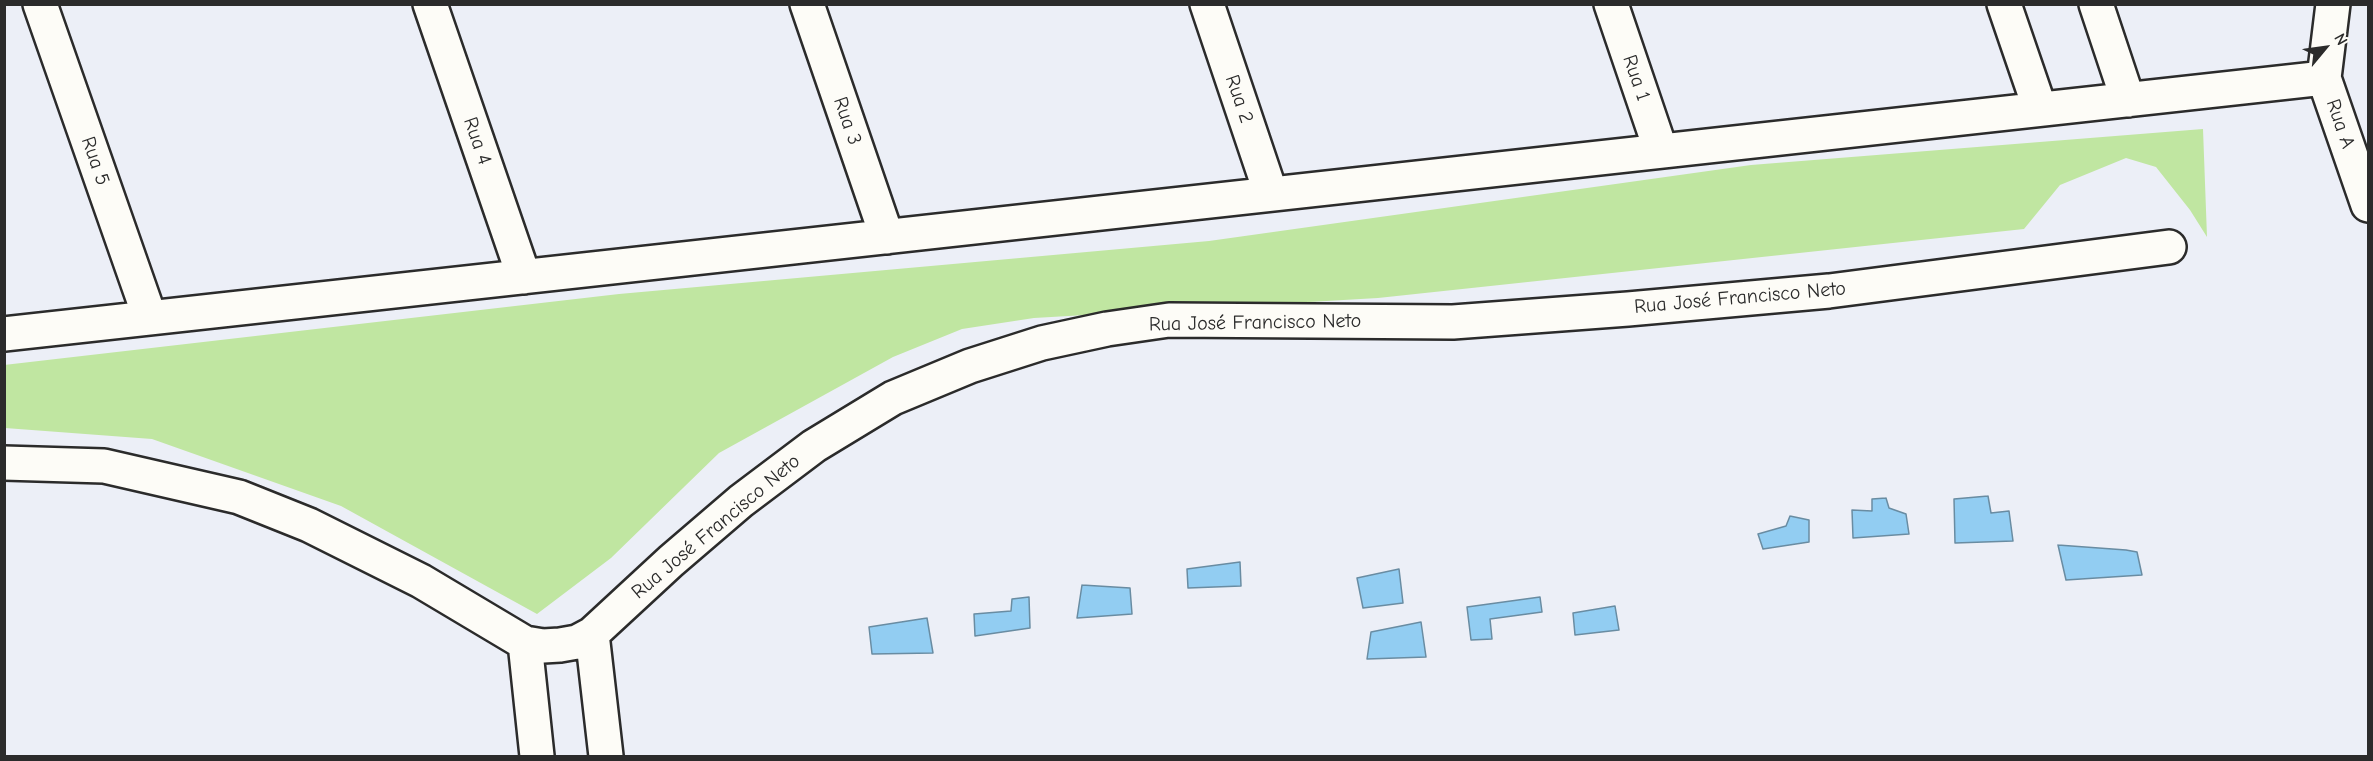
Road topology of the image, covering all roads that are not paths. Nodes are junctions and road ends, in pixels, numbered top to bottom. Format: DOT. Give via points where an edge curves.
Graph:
graph roads {
  1 [pos="40,4"];
  2 [pos="430,4"];
  3 [pos="807,4"];
  4 [pos="1207,4"];
  5 [pos="1611,4"];
  6 [pos="2004,4"];
  7 [pos="2096,4"];
  8 [pos="2333,4"];
  9 [pos="2324,78"];
  10 [pos="2128,100"];
  11 [pos="2040,110"];
  12 [pos="1661,151"];
  13 [pos="2360,154"];
  14 [pos="1271,194"];
  15 [pos="2368,205"];
  16 [pos="887,237"];
  17 [pos="2169,247"];
  18 [pos="524,277"];
  19 [pos="150,318"];
  20 [pos="4,334"];
  21 [pos="4,464"];
  22 [pos="592,634"];
  23 [pos="525,643"];
  24 [pos="537,756"];
  25 [pos="606,756"];
  1 -- 19 [label="street, Rua 5"];
  2 -- 18 [label="street, Rua 4"];
  3 -- 16 [label="street, Rua 3"];
  4 -- 14 [label="street, Rua 2"];
  5 -- 12 [label="street, Rua 1"];
  6 -- 11 [label="street"];
  7 -- 10 [label="street"];
  8 -- 9 [label="street"];
  9 -- 10 [label="street"];
  9 -- 13 [label="street, Rua A"];
  10 -- 11 [label="street"];
  11 -- 12 [label="street"];
  12 -- 14 [label="street"];
  13 -- 15 [label="street, Rua A"];
  14 -- 16 [label="street"];
  16 -- 18 [label="street"];
  17 -- 22 [label="street, Rua José Francisco Neto" via="1829,291 1628,309 1453,322 1169,320 1042,344 970,366 893,398 814,446 741,501"];
  18 -- 19 [label="street"];
  19 -- 20 [label="street"];
  21 -- 23 [label="street, Rua José Francisco Neto" via="104,466 240,497 309,525 421,581"];
  22 -- 23 [label="street, Rua José Francisco Neto" via="560,645"];
  22 -- 25 [label="street"];
  23 -- 24 [label="street"];
}
